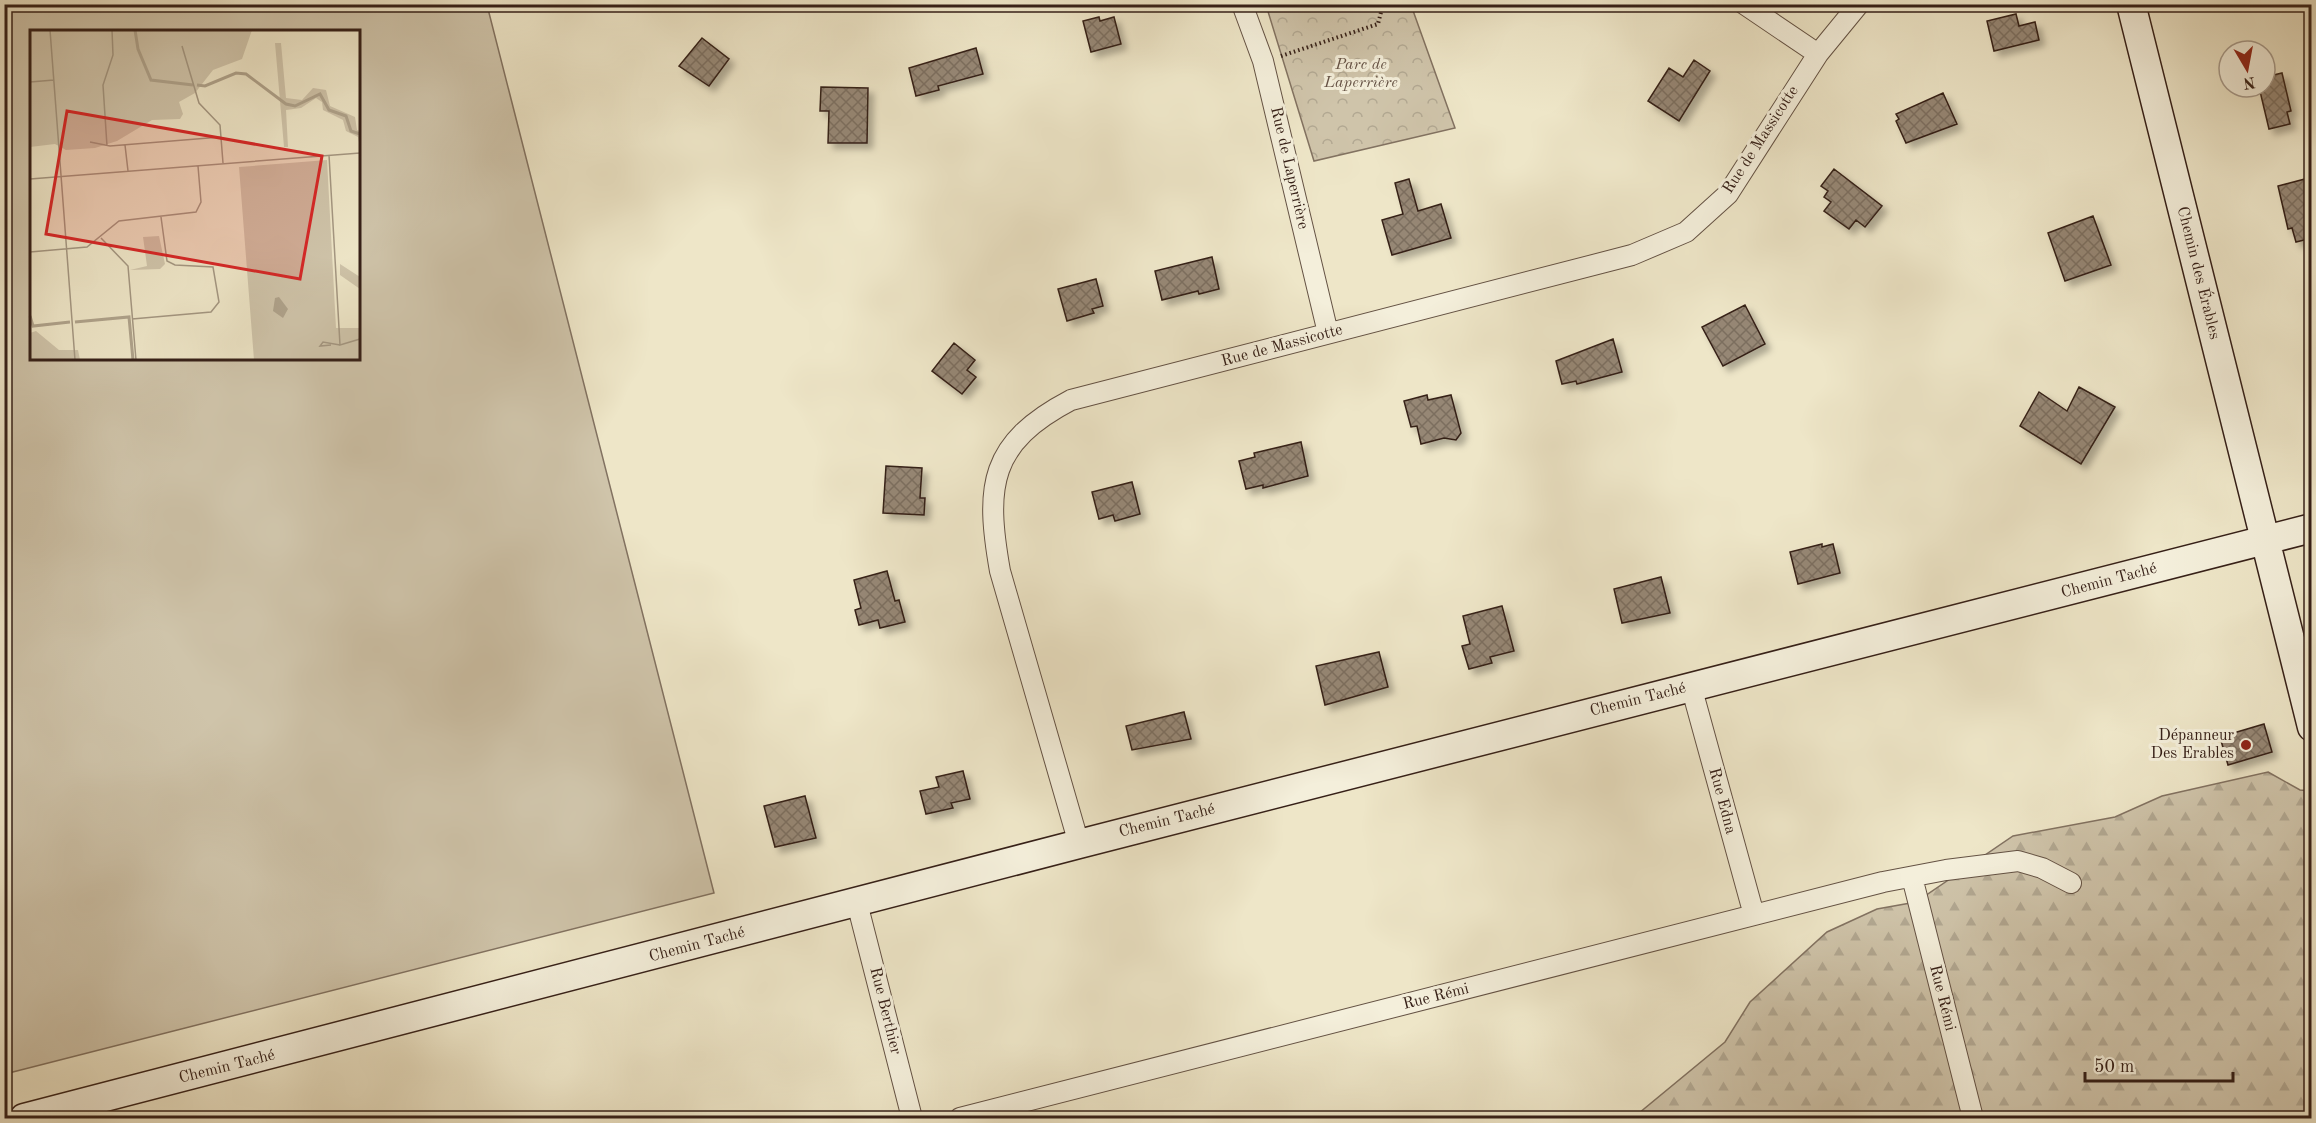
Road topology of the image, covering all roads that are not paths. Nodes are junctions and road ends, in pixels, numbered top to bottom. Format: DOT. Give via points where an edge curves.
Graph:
graph roads {
  1 [pos="1242,4"];
  2 [pos="1744,4"];
  3 [pos="1859,4"];
  4 [pos="2132,4"];
  5 [pos="1818,54"];
  6 [pos="1329,333"];
  7 [pos="2312,528"];
  8 [pos="2264,541"];
  9 [pos="1691,686"];
  10 [pos="2312,727"];
  11 [pos="1079,844"];
  12 [pos="1912,877"];
  13 [pos="2071,883"];
  14 [pos="858,903"];
  15 [pos="1754,915"];
  16 [pos="24,1119"];
  17 [pos="912,1119"];
  18 [pos="960,1119"];
  19 [pos="1973,1119"];
  1 -- 6 [label="street, Rue de Laperrière" via="1263,61"];
  2 -- 5 [label="street"];
  3 -- 5 [label="street, Rue de Massicotte"];
  4 -- 8 [label="street, Chemin des Érables"];
  5 -- 6 [label="street, Rue de Massicotte" via="1728,194 1686,232 1632,255"];
  6 -- 11 [label="street, Rue de Massicotte" via="1071,400 1026,428 1003,460 992,492 1000,572"];
  7 -- 8 [label="street, Chemin Taché"];
  8 -- 9 [label="street, Chemin Taché"];
  8 -- 10 [label="street, Chemin des Érables"];
  9 -- 11 [label="street, Chemin Taché"];
  9 -- 15 [label="street, Rue Edna"];
  11 -- 14 [label="street, Chemin Taché"];
  12 -- 13 [label="street, Rue Rémi" via="2018,861"];
  12 -- 15 [label="street, Rue Rémi"];
  12 -- 19 [label="street, Rue Rémi"];
  14 -- 16 [label="street, Chemin Taché"];
  14 -- 17 [label="street, Rue Berthier"];
  15 -- 18 [label="street, Rue Rémi"];
}
